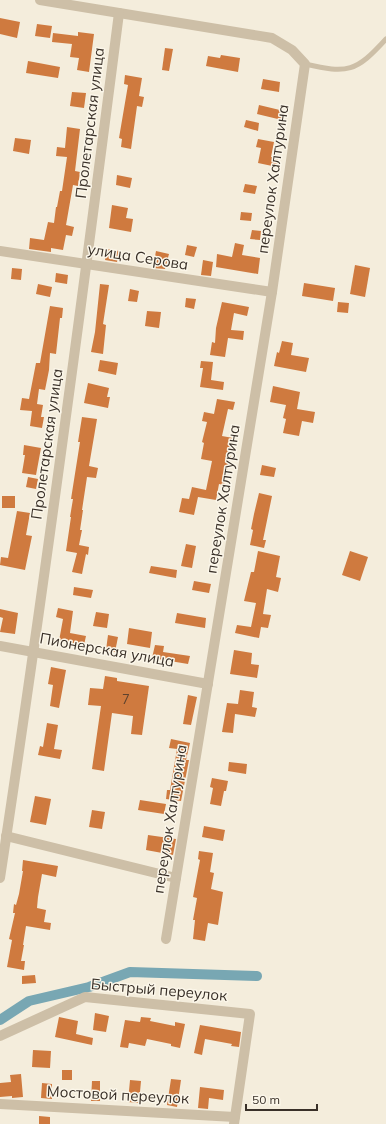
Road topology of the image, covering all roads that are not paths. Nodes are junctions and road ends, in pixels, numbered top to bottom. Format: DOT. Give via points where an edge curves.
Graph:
graph roads {
  1 [pos="40,0"];
  2 [pos="119,14"];
  3 [pos="386,40"];
  4 [pos="305,64"];
  5 [pos="0,251"];
  6 [pos="87,264"];
  7 [pos="272,292"];
  8 [pos="0,646"];
  9 [pos="33,652"];
  10 [pos="208,684"];
  11 [pos="6,836"];
  12 [pos="0,878"];
  13 [pos="176,878"];
  14 [pos="166,938"];
  15 [pos="0,1036"];
  16 [pos="0,1104"];
  17 [pos="235,1121"];
  1 -- 2 [label="street"];
  2 -- 4 [label="street" via="272,38 292,50"];
  2 -- 6 [label="street, Пролетарская улица"];
  3 -- 4 [label="lane" via="367,60 351,69 328,69"];
  4 -- 7 [label="street, переулок Халтурина"];
  5 -- 6 [label="street, улица Серова"];
  6 -- 7 [label="street, улица Серова"];
  6 -- 9 [label="street, Пролетарская улица"];
  7 -- 10 [label="street, переулок Халтурина"];
  8 -- 9 [label="street, Пионерская улица"];
  9 -- 10 [label="street, Пионерская улица"];
  9 -- 11 [label="street, Пролетарская улица"];
  10 -- 13 [label="street, переулок Халтурина"];
  11 -- 12 [label="street, Пролетарская улица"];
  11 -- 13 [label="street"];
  13 -- 14 [label="street, переулок Халтурина"];
  15 -- 17 [label="street, Быстрый переулок" via="85,997 250,1014"];
  16 -- 17 [label="street, Мостовой переулок"];
}
